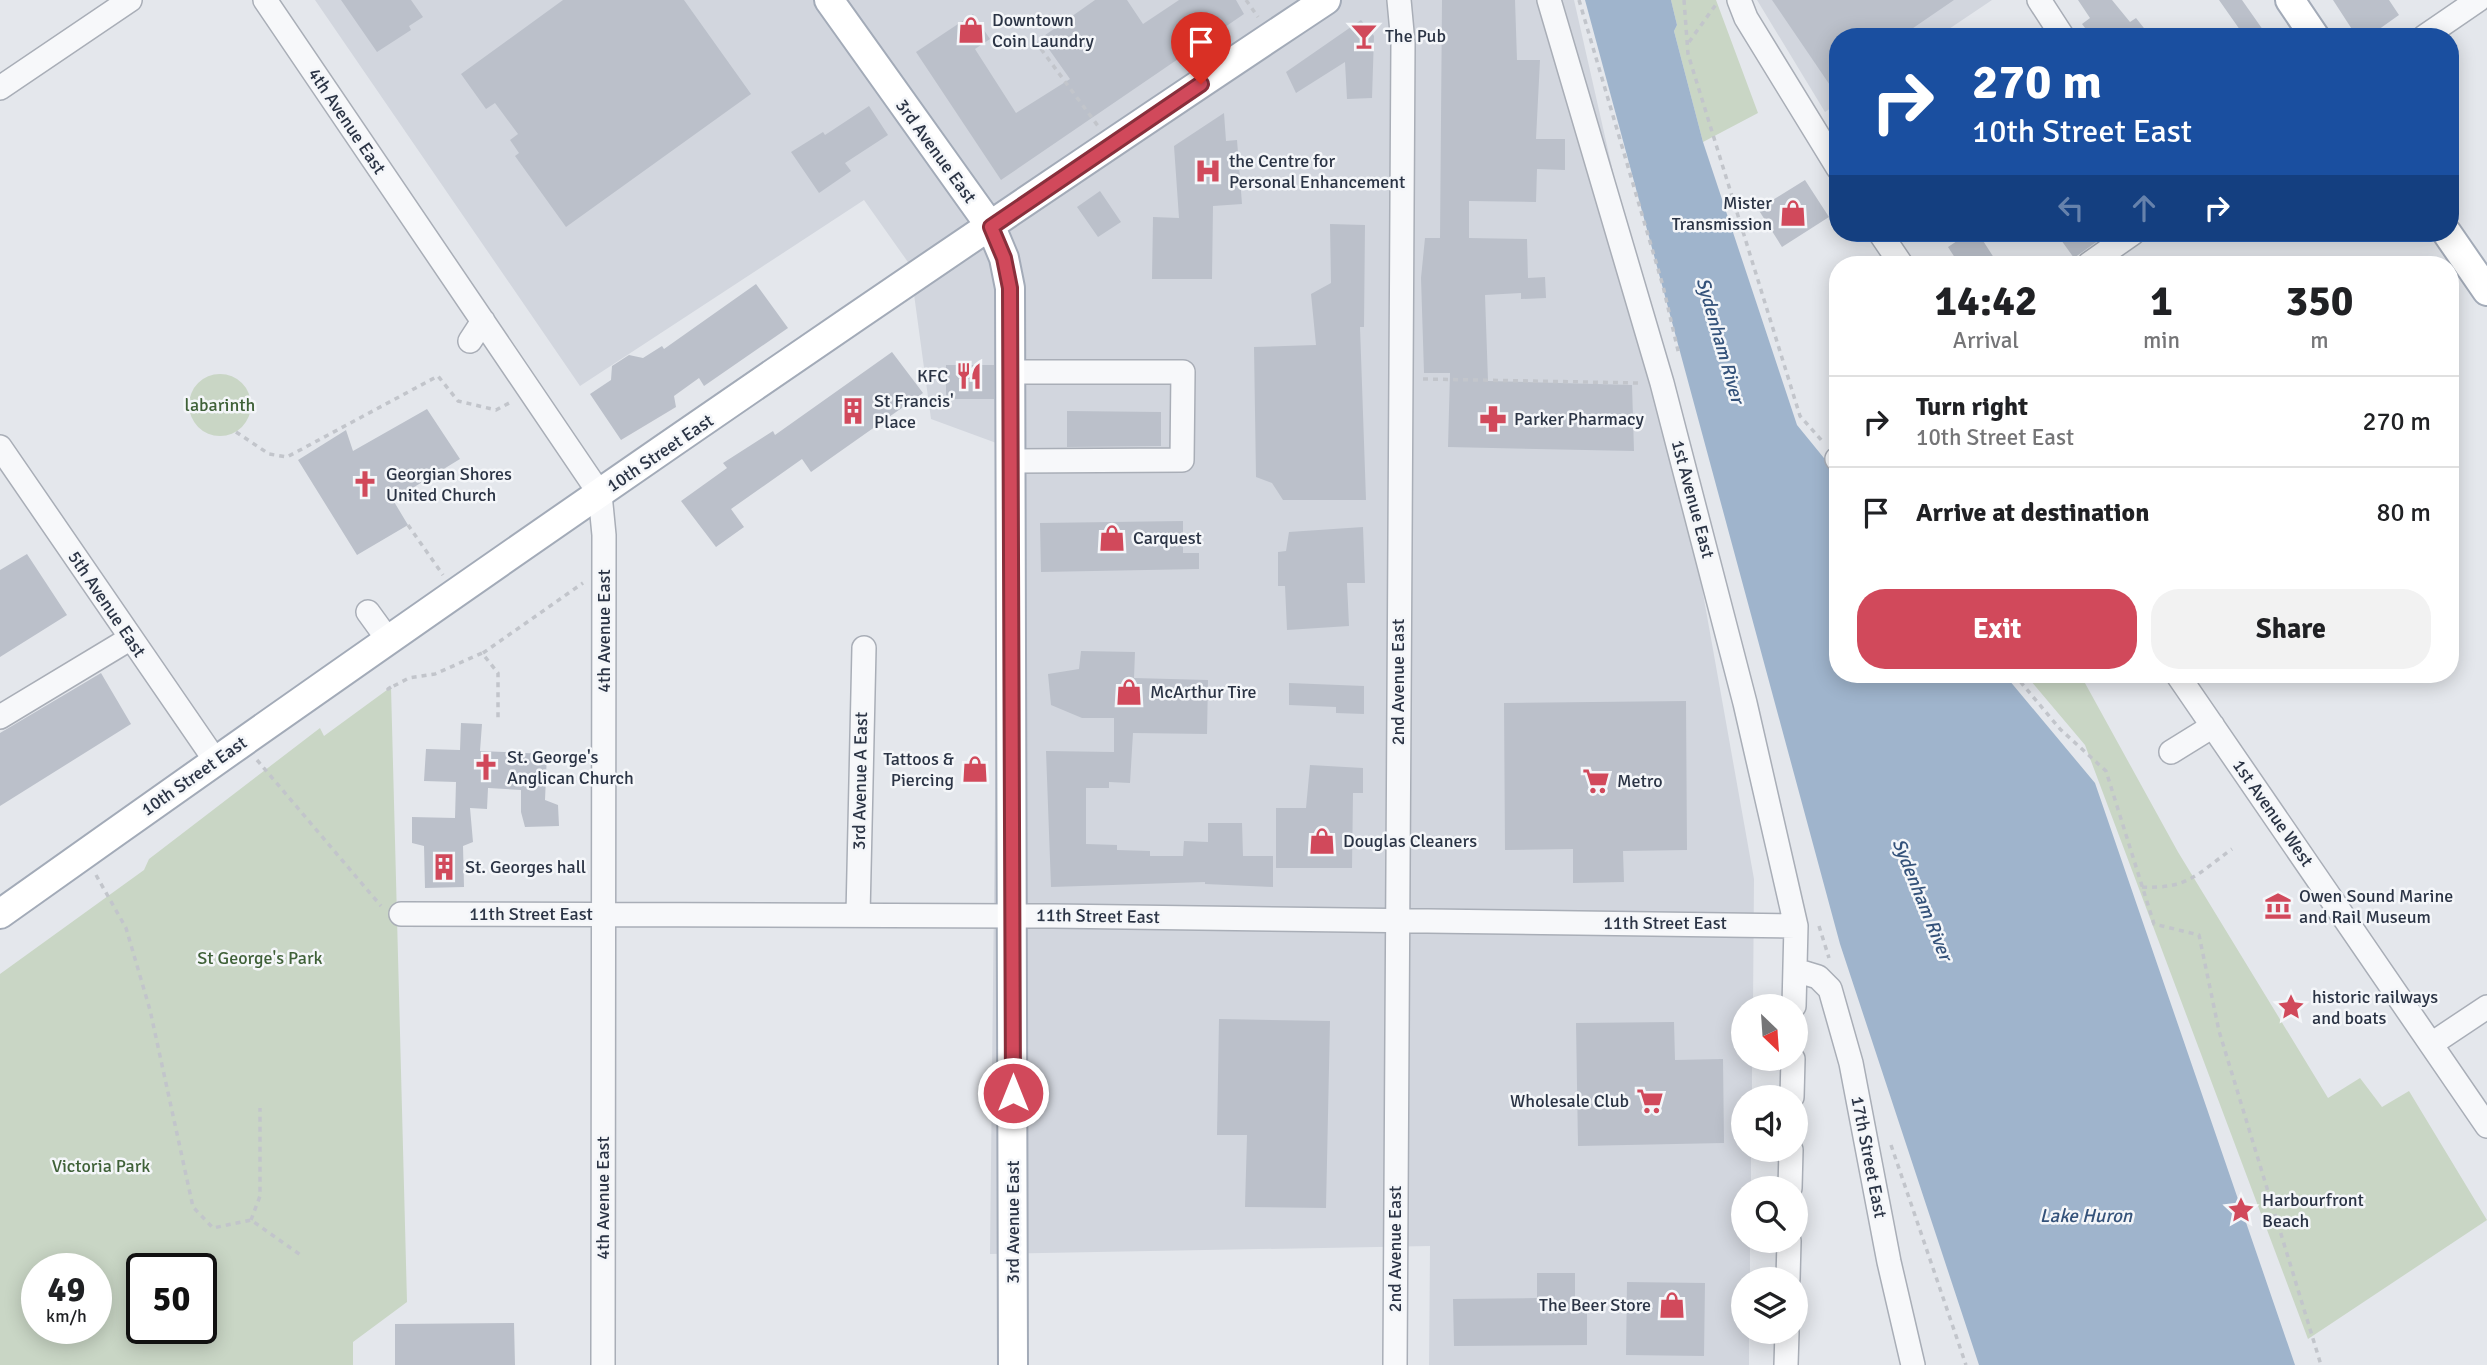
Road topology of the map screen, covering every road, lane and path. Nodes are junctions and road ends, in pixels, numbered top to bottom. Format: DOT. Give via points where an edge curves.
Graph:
graph roads {
  1 [pos="130,0"];
  2 [pos="265,0"];
  3 [pos="829,0"];
  4 [pos="1326,0"];
  5 [pos="1399,0"];
  6 [pos="1549,0"];
  7 [pos="1684,0"];
  8 [pos="1719,0"];
  9 [pos="1739,0"];
  10 [pos="2039,0"];
  11 [pos="2290,0"];
  12 [pos="2478,0"];
  13 [pos="2057,28"];
  14 [pos="2309,28"];
  15 [pos="2437,28"];
  16 [pos="1035,41"];
  17 [pos="1688,44"];
  18 [pos="0,88"];
  19 [pos="1109,147"];
  20 [pos="1829,153"];
  21 [pos="991,227"];
  22 [pos="2120,242"];
  23 [pos="2453,242"];
  24 [pos="2100,256"];
  25 [pos="2487,291"];
  26 [pos="483,321"];
  27 [pos="470,341"];
  28 [pos="1011,372"];
  29 [pos="1401,378"];
  30 [pos="1662,383"];
  31 [pos="530,391"];
  32 [pos="236,432"];
  33 [pos="0,447"];
  34 [pos="1829,450"];
  35 [pos="1011,461"];
  36 [pos="600,494"];
  37 [pos="408,525"];
  38 [pos="604,568"];
  39 [pos="456,594"];
  40 [pos="368,612"];
  41 [pos="131,638"];
  42 [pos="389,641"];
  43 [pos="864,648"];
  44 [pos="482,653"];
  45 [pos="2022,683"];
  46 [pos="2184,683"];
  47 [pos="391,687"];
  48 [pos="0,717"];
  49 [pos="498,721"];
  50 [pos="2213,726"];
  51 [pos="244,741"];
  52 [pos="2171,752"];
  53 [pos="215,760"];
  54 [pos="2232,849"];
  55 [pos="84,854"];
  56 [pos="2142,887"];
  57 [pos="0,914"];
  58 [pos="401,914"];
  59 [pos="604,914"];
  60 [pos="858,915"];
  61 [pos="1013,915"];
  62 [pos="1397,919"];
  63 [pos="1796,926"];
  64 [pos="1795,970"];
  65 [pos="1794,994"];
  66 [pos="2487,1007"];
  67 [pos="2433,1043"];
  68 [pos="260,1108"];
  69 [pos="2487,1126"];
  70 [pos="251,1220"];
  71 [pos="302,1256"];
  72 [pos="1787,1344"];
  73 [pos="603,1365"];
  74 [pos="1013,1365"];
  75 [pos="1395,1365"];
  76 [pos="1786,1365"];
  77 [pos="1913,1365"];
  78 [pos="2321,1365"];
  1 -- 18 [label="street"];
  2 -- 26 [label="street, 4th Avenue East"];
  3 -- 21 [label="main road, 3rd Avenue East"];
  4 -- 19 [label="main road, 10th Street East"];
  5 -- 29 [label="street, 2nd Avenue East" via="1403,43"];
  6 -- 30 [label="street, 1st Avenue East"];
  7 -- 17 [label="path"];
  8 -- 17 [label="path"];
  9 -- 20 [label="street"];
  10 -- 13 [label="street"];
  11 -- 14 [label="main road"];
  12 -- 15 [label="street"];
  16 -- 19 [label="path"];
  17 -- 34 [label="path" via="1800,416"];
  19 -- 21 [label="main road, 10th Street East"];
  21 -- 28 [label="main road, 3rd Avenue East" via="1010,288"];
  21 -- 36 [label="main road, 10th Street East"];
  22 -- 24 [label="street"];
  23 -- 25 [label="main road"];
  26 -- 27 [label="street"];
  26 -- 31 [label="street, 4th Avenue East"];
  28 -- 35 [label="main road, 3rd Avenue East"];
  28 -- 35 [label="street" via="1183,372 1182,460"];
  29 -- 30 [label="path"];
  29 -- 62 [label="street, 2nd Avenue East"];
  30 -- 63 [label="street, 1st Avenue East" via="1745,703"];
  31 -- 32 [label="path" via="496,410 458,401 438,376 287,457 269,454"];
  31 -- 36 [label="street, 4th Avenue East"];
  33 -- 41 [label="street, 5th Avenue East"];
  35 -- 61 [label="main road, 3rd Avenue East"];
  36 -- 38 [label="street, 4th Avenue East"];
  36 -- 39 [label="main road, 10th Street East"];
  37 -- 39 [label="path"];
  38 -- 44 [label="path"];
  38 -- 59 [label="street, 4th Avenue East"];
  39 -- 42 [label="main road, 10th Street East"];
  40 -- 42 [label="street"];
  41 -- 48 [label="street"];
  41 -- 53 [label="street, 5th Avenue East"];
  42 -- 51 [label="main road, 10th Street East"];
  43 -- 60 [label="street, 3rd Avenue A East"];
  44 -- 47 [label="path" via="388,689"];
  44 -- 49 [label="path" via="498,673"];
  45 -- 56 [label="path" via="2060,729 2106,771"];
  46 -- 50 [label="street, 1st Avenue West"];
  50 -- 52 [label="street"];
  50 -- 67 [label="street, 1st Avenue West"];
  51 -- 53 [label="main road, 10th Street East"];
  51 -- 58 [label="path" via="385,911"];
  53 -- 55 [label="main road, 10th Street East"];
  54 -- 56 [label="path" via="2184,883 2169,888"];
  55 -- 57 [label="main road, 10th Street East"];
  55 -- 70 [label="path" via="125,928 150,1010 193,1207 213,1227"];
  56 -- 78 [label="path" via="2154,924 2199,935 2219,1031"];
  58 -- 59 [label="street, 11th Street East"];
  59 -- 60 [label="street, 11th Street East"];
  59 -- 73 [label="street, 4th Avenue East"];
  60 -- 61 [label="street, 11th Street East"];
  61 -- 62 [label="street, 11th Street East"];
  61 -- 74 [label="main road, 3rd Avenue East"];
  62 -- 63 [label="street, 11th Street East"];
  62 -- 75 [label="street, 2nd Avenue East"];
  63 -- 64 [label="street, 1st Avenue East"];
  64 -- 65 [label="street, 1st Avenue East"];
  64 -- 77 [label="street, 17th Street East" via="1818,977 1830,989 1851,1063"];
  66 -- 67 [label="street"];
  67 -- 69 [label="street, 1st Avenue West"];
  68 -- 70 [label="path" via="260,1196"];
  70 -- 71 [label="path"];
  72 -- 76 [label="street"];
}
